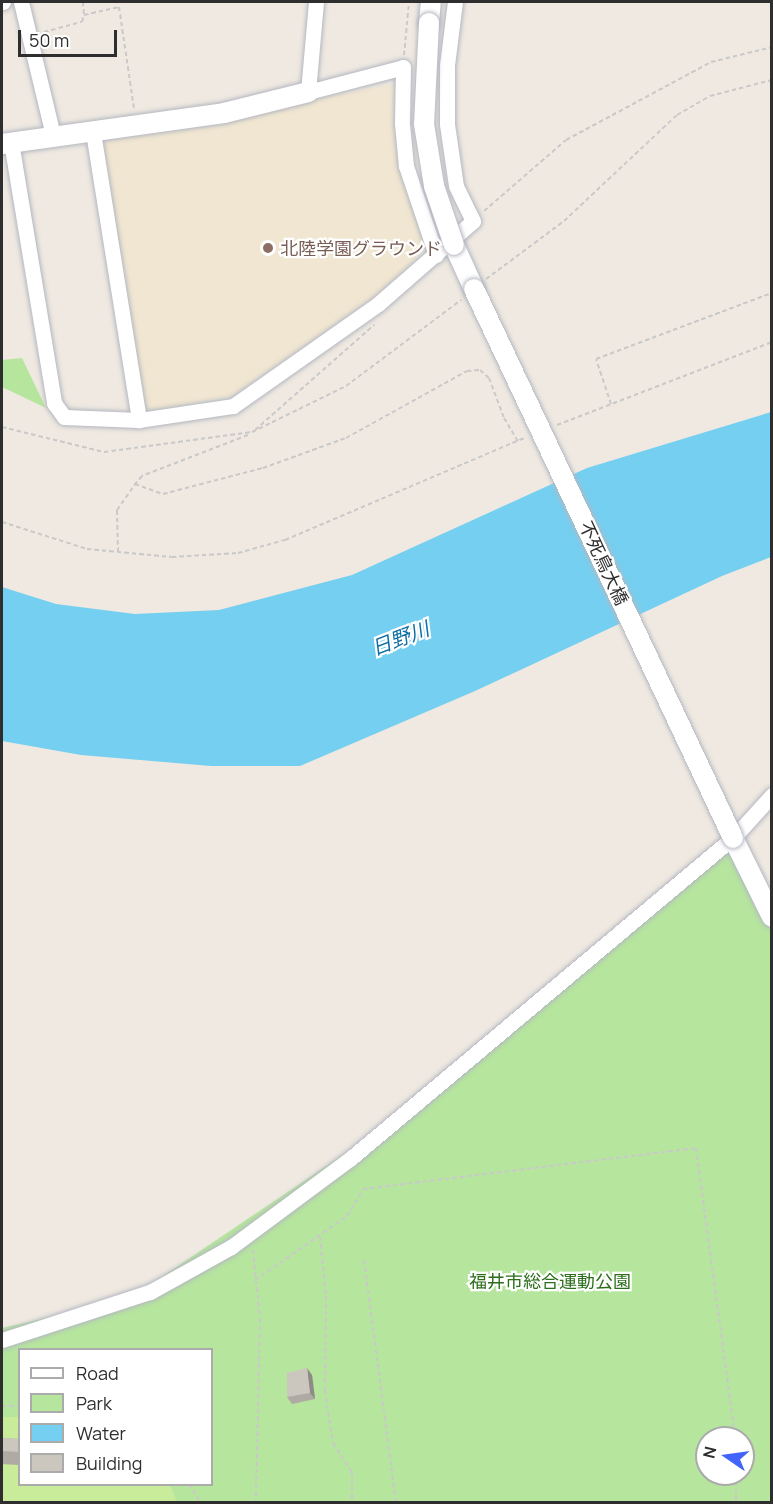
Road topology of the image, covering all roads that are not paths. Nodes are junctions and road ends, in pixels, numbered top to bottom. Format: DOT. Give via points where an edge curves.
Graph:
graph roads {
  1 [pos="21,2"];
  2 [pos="316,2"];
  3 [pos="431,2"];
  4 [pos="454,2"];
  5 [pos="308,92"];
  6 [pos="93,132"];
  7 [pos="53,135"];
  8 [pos="6,143"];
  9 [pos="436,255"];
  10 [pos="139,420"];
  11 [pos="771,795"];
  12 [pos="733,838"];
  13 [pos="771,917"];
  14 [pos="2,1340"];
  1 -- 7 [label="street"];
  2 -- 5 [label="street"];
  3 -- 12 [label="street, 不死鳥大橋, bridge" via="423,107 429,167 445,222"];
  4 -- 9 [label="street" via="447,65 447,124 456,186 473,221"];
  5 -- 6 [label="street" via="224,113"];
  5 -- 9 [label="street" via="403,67 406,166"];
  6 -- 7 [label="street"];
  6 -- 10 [label="street"];
  7 -- 8 [label="street"];
  8 -- 10 [label="street" via="54,403 64,417"];
  9 -- 10 [label="street" via="378,304 233,406"];
  11 -- 12 [label="street"];
  12 -- 13 [label="street, 不死鳥大橋"];
  12 -- 14 [label="street" via="351,1158 251,1232 150,1292"];
}
